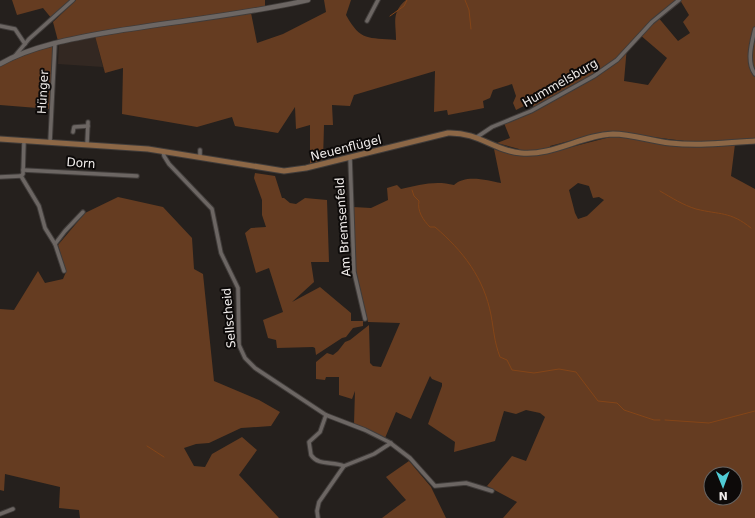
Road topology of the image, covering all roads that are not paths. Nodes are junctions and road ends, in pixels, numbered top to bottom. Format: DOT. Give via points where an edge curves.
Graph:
graph roads {
  1 [pos="73,0"];
  2 [pos="308,0"];
  3 [pos="378,0"];
  4 [pos="678,0"];
  5 [pos="367,21"];
  6 [pos="0,26"];
  7 [pos="755,29"];
  8 [pos="55,43"];
  9 [pos="25,44"];
  10 [pos="14,58"];
  11 [pos="0,64"];
  12 [pos="755,74"];
  13 [pos="73,132"];
  14 [pos="477,137"];
  15 [pos="0,139"];
  16 [pos="24,141"];
  17 [pos="755,141"];
  18 [pos="50,142"];
  19 [pos="87,144"];
  20 [pos="200,150"];
  21 [pos="163,151"];
  22 [pos="200,157"];
  23 [pos="350,157"];
  24 [pos="23,170"];
  25 [pos="21,176"];
  26 [pos="137,176"];
  27 [pos="0,177"];
  28 [pos="83,212"];
  29 [pos="55,244"];
  30 [pos="64,272"];
  31 [pos="366,319"];
  32 [pos="326,415"];
  33 [pos="391,443"];
  34 [pos="344,466"];
  35 [pos="492,490"];
  36 [pos="13,509"];
  37 [pos="0,514"];
  38 [pos="318,518"];
  1 -- 9 [label="street"];
  2 -- 8 [label="street" via="273,8 143,26"];
  3 -- 5 [label="street"];
  4 -- 14 [label="street, Hummelsburg" via="652,22 620,56 594,76 532,111 485,130"];
  6 -- 9 [label="street" via="15,29"];
  7 -- 12 [label="street" via="750,61"];
  8 -- 10 [label="street"];
  8 -- 18 [label="street, Hünger"];
  9 -- 10 [label="street"];
  10 -- 11 [label="street"];
  13 -- 19 [label="street" via="77,126 88,124"];
  14 -- 17 [label="main road, Neuenflügel" via="510,151 525,153 544,151 613,134 678,144"];
  14 -- 23 [label="main road, Neuenflügel" via="461,133 444,134"];
  15 -- 16 [label="main road"];
  16 -- 18 [label="main road"];
  16 -- 24 [label="street"];
  18 -- 19 [label="main road"];
  19 -- 21 [label="main road"];
  20 -- 22 [label="street"];
  21 -- 22 [label="main road, Neuenflügel"];
  21 -- 32 [label="street, Sellscheid" via="169,164 212,209 221,253 238,288 238,342 243,356 256,368"];
  22 -- 23 [label="main road, Neuenflügel" via="284,171"];
  23 -- 31 [label="street, Am Bremsenfeld" via="354,272"];
  24 -- 25 [label="street"];
  24 -- 26 [label="street, Dorn"];
  25 -- 27 [label="street"];
  25 -- 29 [label="street" via="39,205 45,230"];
  28 -- 29 [label="street"];
  29 -- 30 [label="street"];
  32 -- 33 [label="street, Sellscheid"];
  32 -- 34 [label="street" via="322,430 309,442 311,456 318,462"];
  33 -- 34 [label="street" via="378,452"];
  33 -- 35 [label="street, Sellscheid" via="410,458 435,486 466,483"];
  34 -- 38 [label="street" via="319,502"];
  36 -- 37 [label="street"];
}
